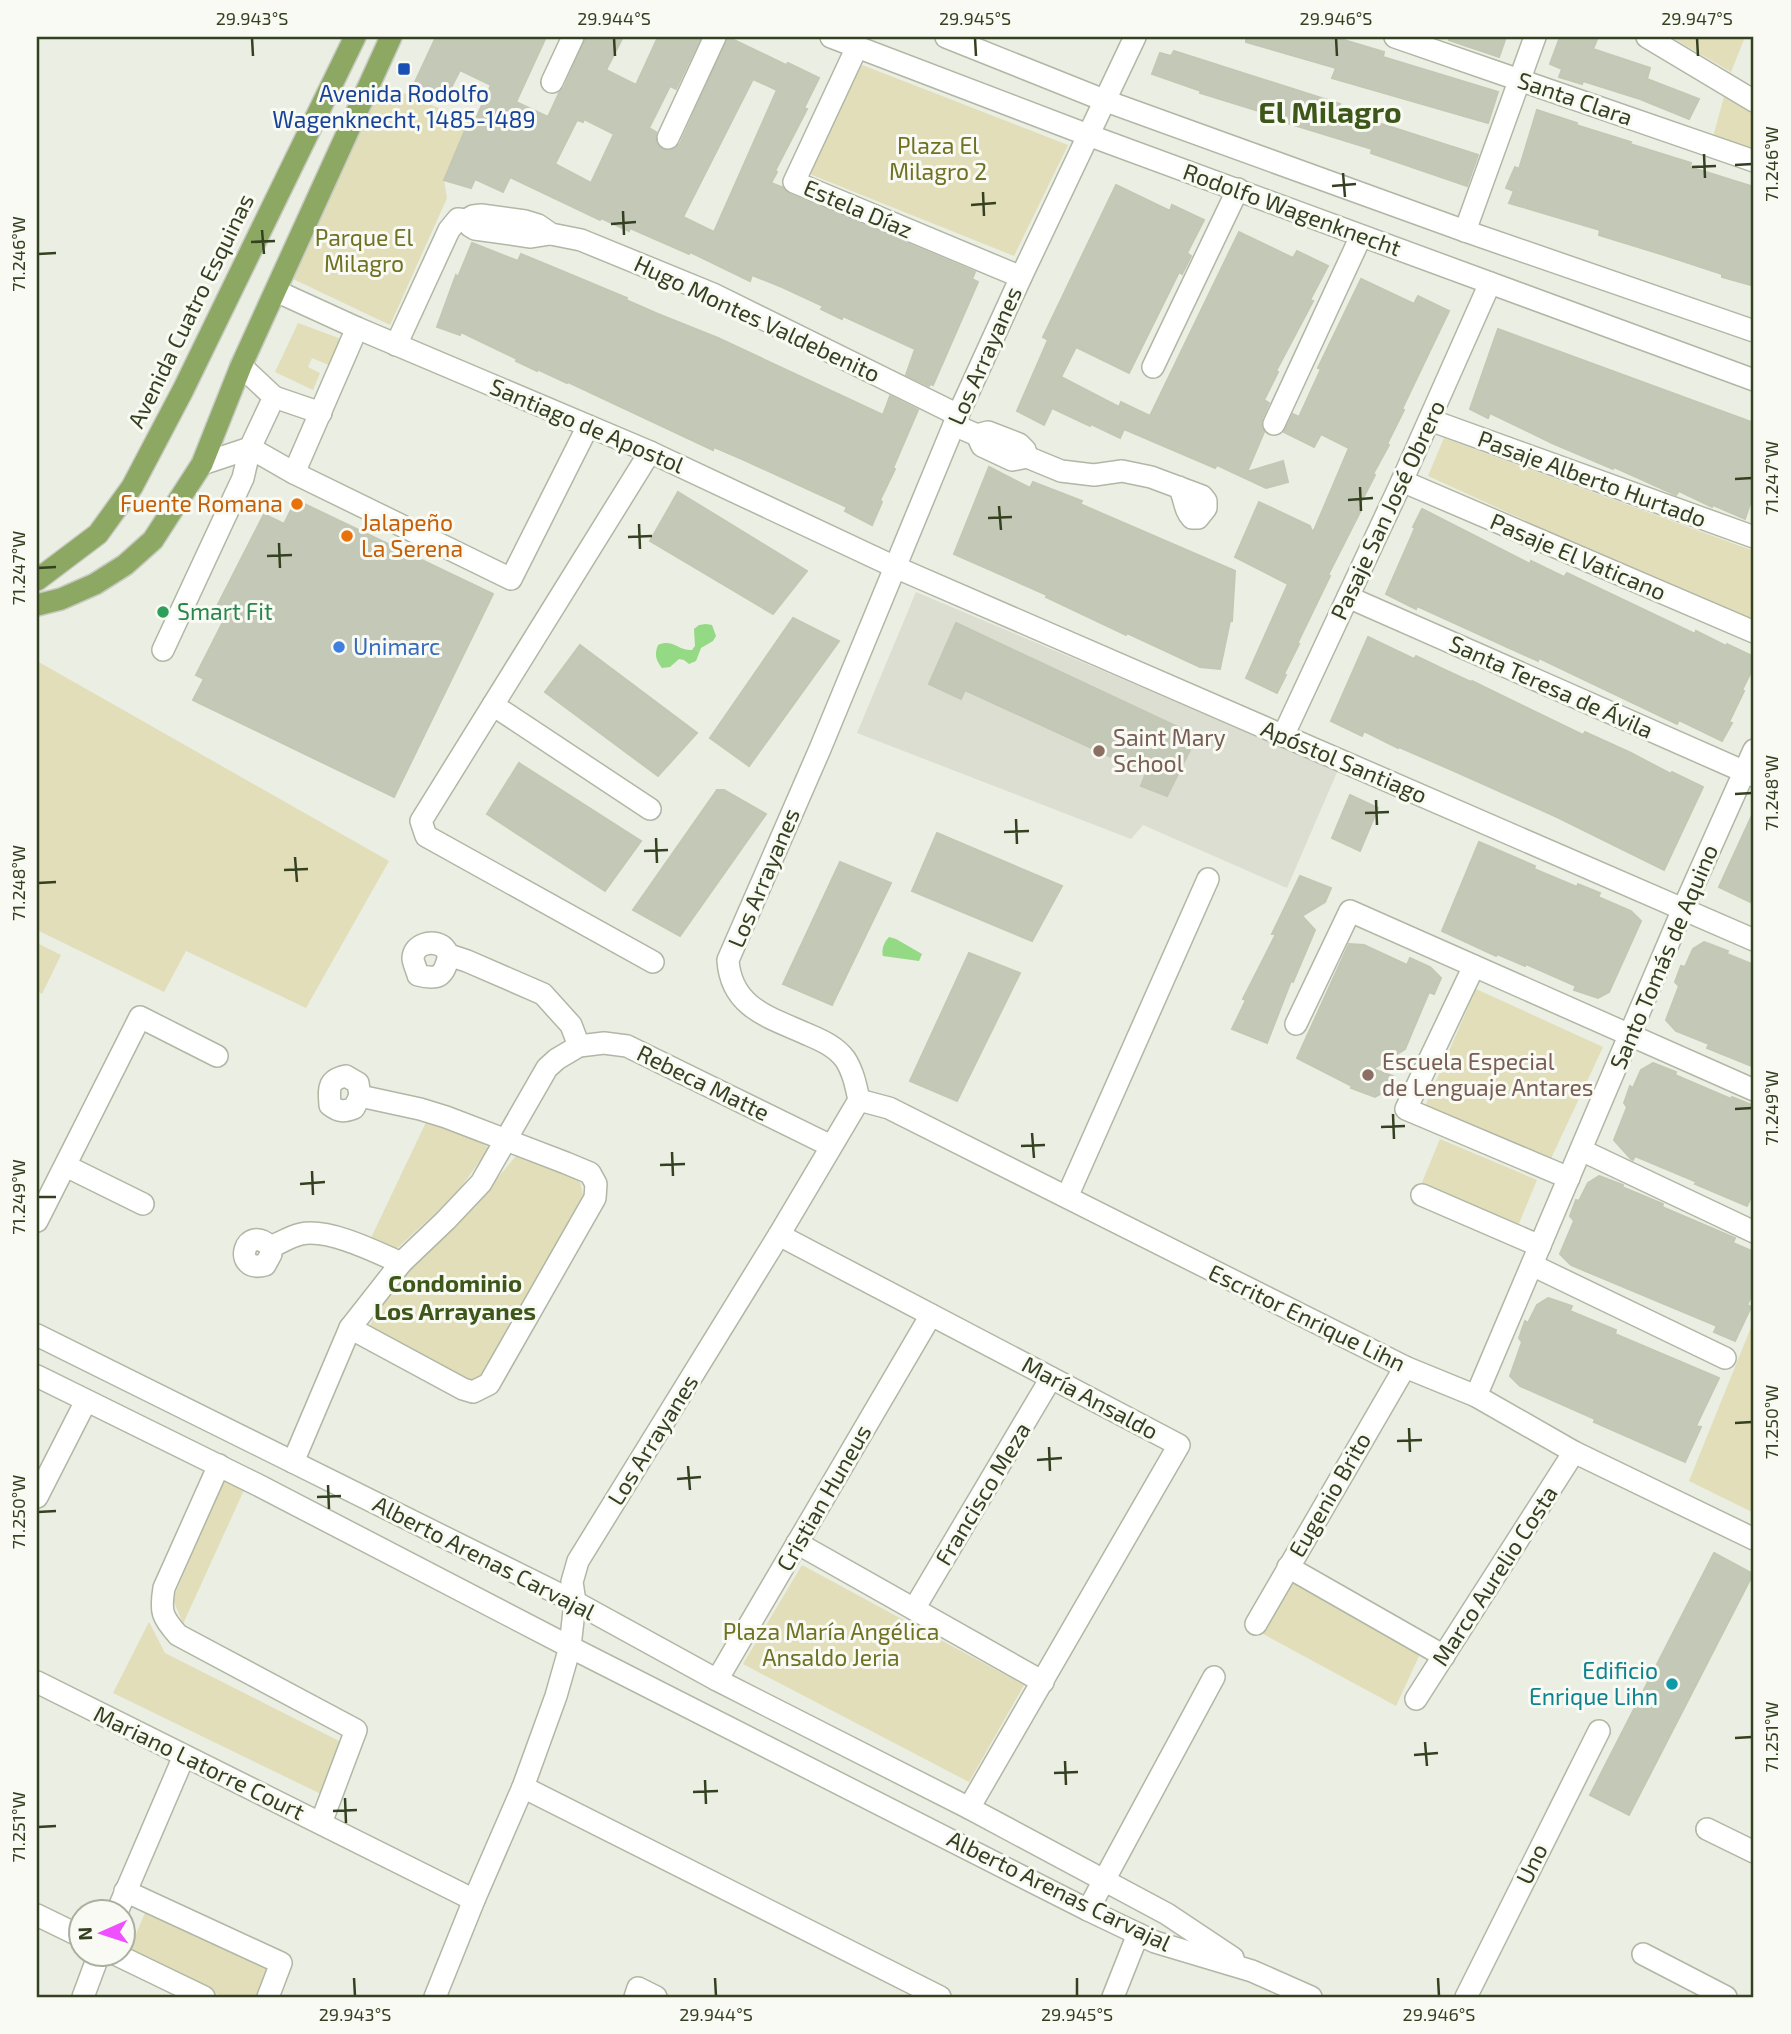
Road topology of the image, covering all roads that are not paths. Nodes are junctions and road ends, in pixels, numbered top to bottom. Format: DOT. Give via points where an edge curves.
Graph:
graph roads {
  1 [pos="355,37"];
  2 [pos="391,37"];
  3 [pos="573,37"];
  4 [pos="715,37"];
  5 [pos="831,37"];
  6 [pos="946,37"];
  7 [pos="1135,37"];
  8 [pos="1395,37"];
  9 [pos="1535,37"];
  10 [pos="1647,37"];
  11 [pos="857,47"];
  12 [pos="1520,80"];
  13 [pos="552,82"];
  14 [pos="1106,101"];
  15 [pos="1754,101"];
  16 [pos="1088,135"];
  17 [pos="668,138"];
  18 [pos="1754,161"];
  19 [pos="1238,189"];
  20 [pos="1465,231"];
  21 [pos="1361,236"];
  22 [pos="1021,277"];
  23 [pos="1490,284"];
  24 [pos="276,291"];
  25 [pos="357,328"];
  26 [pos="1754,331"];
  27 [pos="396,345"];
  28 [pos="241,366"];
  29 [pos="1153,367"];
  30 [pos="1754,380"];
  31 [pos="274,397"];
  32 [pos="321,413"];
  33 [pos="956,420"];
  34 [pos="1430,420"];
  35 [pos="1274,424"];
  36 [pos="588,426"];
  37 [pos="250,448"];
  38 [pos="650,452"];
  39 [pos="202,464"];
  40 [pos="294,473"];
  41 [pos="1402,481"];
  42 [pos="1179,487"];
  43 [pos="1754,537"];
  44 [pos="895,567"];
  45 [pos="37,580"];
  46 [pos="1348,597"];
  47 [pos="37,605"];
  48 [pos="1754,632"];
  49 [pos="163,650"];
  50 [pos="493,705"];
  51 [pos="1283,736"];
  52 [pos="1754,750"];
  53 [pos="1749,774"];
  54 [pos="650,809"];
  55 [pos="1208,879"];
  56 [pos="1684,909"];
  57 [pos="1754,940"];
  58 [pos="449,955"];
  59 [pos="653,962"];
  60 [pos="1474,966"];
  61 [pos="1296,1024"];
  62 [pos="1630,1036"];
  63 [pos="579,1046"];
  64 [pos="217,1056"];
  65 [pos="1754,1090"];
  66 [pos="360,1096"];
  67 [pos="859,1100"];
  68 [pos="507,1140"];
  69 [pos="831,1146"];
  70 [pos="1581,1150"];
  71 [pos="66,1166"];
  72 [pos="1569,1178"];
  73 [pos="1422,1195"];
  74 [pos="1067,1197"];
  75 [pos="143,1204"];
  76 [pos="37,1221"];
  77 [pos="1754,1231"];
  78 [pos="779,1235"];
  79 [pos="271,1247"];
  80 [pos="1536,1256"];
  81 [pos="401,1263"];
  82 [pos="930,1315"];
  83 [pos="350,1328"];
  84 [pos="37,1335"];
  85 [pos="1725,1358"];
  86 [pos="1405,1367"];
  87 [pos="37,1376"];
  88 [pos="1051,1378"];
  89 [pos="1476,1396"];
  90 [pos="86,1401"];
  91 [pos="1574,1452"];
  92 [pos="293,1462"];
  93 [pos="219,1465"];
  94 [pos="37,1497"];
  95 [pos="1754,1539"];
  96 [pos="797,1543"];
  97 [pos="1288,1567"];
  98 [pos="575,1602"];
  99 [pos="914,1609"];
  100 [pos="1256,1623"];
  101 [pos="570,1647"];
  102 [pos="1444,1656"];
  103 [pos="1214,1677"];
  104 [pos="717,1680"];
  105 [pos="37,1682"];
  106 [pos="1043,1682"];
  107 [pos="1416,1699"];
  108 [pos="1599,1731"];
  109 [pos="184,1756"];
  110 [pos="890,1768"];
  111 [pos="523,1787"];
  112 [pos="871,1799"];
  113 [pos="969,1808"];
  114 [pos="321,1823"];
  115 [pos="1707,1829"];
  116 [pos="1754,1852"];
  117 [pos="1104,1879"];
  118 [pos="125,1891"];
  119 [pos="122,1898"];
  120 [pos="474,1900"];
  121 [pos="1088,1910"];
  122 [pos="37,1915"];
  123 [pos="66,1930"];
  124 [pos="1138,1934"];
  125 [pos="1643,1954"];
  126 [pos="136,1964"];
  127 [pos="94,1968"];
  128 [pos="1252,1971"];
  129 [pos="83,1997"];
  130 [pos="204,1997"];
  131 [pos="268,1997"];
  132 [pos="435,1997"];
  133 [pos="635,1997"];
  134 [pos="656,1997"];
  135 [pos="940,1997"];
  136 [pos="1113,1997"];
  137 [pos="1311,1997"];
  138 [pos="1466,1997"];
  139 [pos="1726,1997"];
  1 -- 45 [label="main road, Avenida Cuatro Esquinas" via="132,487 98,534"];
  2 -- 24 [label="main road"];
  3 -- 13 [label="street"];
  4 -- 17 [label="street"];
  5 -- 11 [label="street, Rodolfo Wagenknecht"];
  6 -- 14 [label="street, Rodolfo Wagenknecht"];
  7 -- 14 [label="street, Los Arrayanes"];
  8 -- 12 [label="street, Santa Clara"];
  9 -- 12 [label="street"];
  10 -- 15 [label="street"];
  11 -- 16 [label="street, Rodolfo Wagenknecht"];
  11 -- 22 [label="street, Estela Díaz" via="794,183"];
  12 -- 18 [label="street, Santa Clara"];
  12 -- 20 [label="street"];
  14 -- 16 [label="street, Los Arrayanes"];
  14 -- 20 [label="street, Rodolfo Wagenknecht"];
  16 -- 19 [label="street, Rodolfo Wagenknecht"];
  16 -- 22 [label="street, Los Arrayanes"];
  19 -- 21 [label="street, Rodolfo Wagenknecht"];
  19 -- 29 [label="street"];
  20 -- 26 [label="street, Rodolfo Wagenknecht"];
  21 -- 23 [label="street, Rodolfo Wagenknecht"];
  21 -- 35 [label="street"];
  22 -- 33 [label="street, Los Arrayanes"];
  23 -- 30 [label="street, Rodolfo Wagenknecht"];
  23 -- 34 [label="street, Pasaje San José Obrero"];
  24 -- 25 [label="street, Santiago de Apostol"];
  24 -- 28 [label="main road"];
  25 -- 27 [label="street, Santiago de Apostol"];
  25 -- 32 [label="street"];
  27 -- 33 [label="street, Hugo Montes Valdebenito" via="449,230 458,219 466,220 475,229 581,240 713,294"];
  27 -- 36 [label="street, Santiago de Apostol"];
  28 -- 31 [label="street"];
  28 -- 39 [label="main road"];
  31 -- 32 [label="street"];
  31 -- 37 [label="street"];
  32 -- 40 [label="street"];
  33 -- 42 [label="street, Hugo Montes Valdebenito" via="976,435 982,446 1012,460 1027,457 1061,471 1094,475 1122,471"];
  33 -- 44 [label="street, Los Arrayanes"];
  34 -- 41 [label="street, Pasaje San José Obrero"];
  34 -- 43 [label="street, Pasaje Alberto Hurtado"];
  36 -- 38 [label="street, Santiago de Apostol"];
  36 -- 40 [label="street" via="511,579"];
  37 -- 39 [label="street"];
  37 -- 40 [label="street"];
  37 -- 49 [label="street" via="243,478"];
  38 -- 44 [label="street, Santiago de Apostol"];
  38 -- 50 [label="street"];
  39 -- 47 [label="main road" via="153,540 125,565 95,584"];
  41 -- 46 [label="street, Pasaje San José Obrero"];
  41 -- 48 [label="street, Pasaje El Vaticano"];
  44 -- 51 [label="street, Apóstol Santiago"];
  44 -- 67 [label="street, Los Arrayanes" via="728,960 729,976 753,1009 830,1045 845,1059"];
  46 -- 51 [label="street, Pasaje San José Obrero"];
  46 -- 53 [label="street, Santa Teresa de Ávila"];
  50 -- 54 [label="street"];
  50 -- 59 [label="street" via="421,821 426,836"];
  51 -- 56 [label="street, Apóstol Santiago"];
  52 -- 53 [label="street, Santo Tomás de Aquino"];
  53 -- 56 [label="street, Santo Tomás de Aquino"];
  55 -- 74 [label="street"];
  56 -- 57 [label="street, Apóstol Santiago"];
  56 -- 62 [label="street, Santo Tomás de Aquino"];
  58 -- 63 [label="street" via="543,995 571,1025"];
  60 -- 61 [label="street" via="1350,911"];
  60 -- 62 [label="street"];
  60 -- 72 [label="street" via="1406,1109"];
  62 -- 65 [label="street"];
  62 -- 70 [label="street, Santo Tomás de Aquino"];
  63 -- 68 [label="street, Rebeca Matte" via="547,1068"];
  63 -- 69 [label="street, Rebeca Matte" via="604,1042 627,1046"];
  64 -- 71 [label="street" via="140,1017"];
  66 -- 68 [label="street" via="420,1108"];
  67 -- 69 [label="street, Los Arrayanes"];
  67 -- 74 [label="street, Escritor Enrique Lihn" via="889,1108"];
  68 -- 81 [label="street, Rebeca Matte" via="481,1183"];
  68 -- 83 [label="street" via="590,1173 596,1184 595,1198 489,1384 473,1392 463,1389"];
  69 -- 78 [label="street, Los Arrayanes"];
  70 -- 72 [label="street, Santo Tomás de Aquino"];
  70 -- 77 [label="street"];
  71 -- 75 [label="street"];
  71 -- 76 [label="street"];
  72 -- 80 [label="street, Santo Tomás de Aquino"];
  73 -- 80 [label="street"];
  74 -- 86 [label="street, Escritor Enrique Lihn"];
  78 -- 82 [label="street, María Ansaldo"];
  78 -- 98 [label="street, Los Arrayanes" via="578,1562 572,1582"];
  79 -- 81 [label="street" via="302,1234 325,1235"];
  80 -- 85 [label="street"];
  80 -- 89 [label="street, Santo Tomás de Aquino"];
  81 -- 83 [label="street, Rebeca Matte"];
  82 -- 88 [label="street, María Ansaldo"];
  82 -- 96 [label="street, Cristian Huneus"];
  83 -- 92 [label="street, Rebeca Matte"];
  84 -- 92 [label="street, Alberto Arenas Carvajal"];
  86 -- 89 [label="street, Escritor Enrique Lihn"];
  86 -- 97 [label="street, Eugenio Brito"];
  87 -- 90 [label="street, Alberto Arenas Carvajal"];
  88 -- 99 [label="street, Francisco Meza"];
  88 -- 106 [label="street, María Ansaldo" via="1179,1445"];
  89 -- 91 [label="street, Escritor Enrique Lihn"];
  90 -- 93 [label="street, Alberto Arenas Carvajal"];
  90 -- 94 [label="street"];
  91 -- 95 [label="street, Escritor Enrique Lihn"];
  91 -- 102 [label="street, Marco Aurelio Costa"];
  92 -- 98 [label="street, Alberto Arenas Carvajal"];
  93 -- 101 [label="street, Alberto Arenas Carvajal"];
  93 -- 114 [label="street" via="164,1588 161,1606 178,1635 356,1730"];
  96 -- 99 [label="street"];
  96 -- 104 [label="street, Cristian Huneus"];
  97 -- 100 [label="street, Eugenio Brito"];
  97 -- 102 [label="street"];
  98 -- 101 [label="street, Los Arrayanes"];
  98 -- 104 [label="street, Alberto Arenas Carvajal"];
  99 -- 106 [label="street"];
  101 -- 111 [label="street, Los Arrayanes"];
  101 -- 112 [label="street, Alberto Arenas Carvajal"];
  102 -- 107 [label="street, Marco Aurelio Costa"];
  103 -- 117 [label="street"];
  104 -- 110 [label="street, Alberto Arenas Carvajal"];
  105 -- 109 [label="street, Mariano Latorre Court"];
  106 -- 113 [label="street, María Ansaldo"];
  108 -- 138 [label="street, Uno"];
  109 -- 114 [label="street, Mariano Latorre Court"];
  109 -- 118 [label="street"];
  110 -- 112 [label="street"];
  110 -- 113 [label="street, Alberto Arenas Carvajal"];
  111 -- 120 [label="street, Los Arrayanes"];
  111 -- 135 [label="street"];
  112 -- 121 [label="street, Alberto Arenas Carvajal"];
  113 -- 117 [label="street, Alberto Arenas Carvajal"];
  114 -- 120 [label="street, Mariano Latorre Court"];
  115 -- 116 [label="street"];
  117 -- 121 [label="street"];
  117 -- 128 [label="street, Alberto Arenas Carvajal" via="1167,1914"];
  118 -- 119 [label="street"];
  118 -- 131 [label="street" via="281,1963"];
  120 -- 132 [label="street, Los Arrayanes"];
  121 -- 124 [label="street, Alberto Arenas Carvajal"];
  122 -- 123 [label="street"];
  124 -- 128 [label="street, Alberto Arenas Carvajal"];
  124 -- 136 [label="street"];
  125 -- 139 [label="street"];
  126 -- 130 [label="street"];
  127 -- 129 [label="street"];
  128 -- 137 [label="street, Alberto Arenas Carvajal"];
  133 -- 134 [label="street" via="638,1988"];
}
